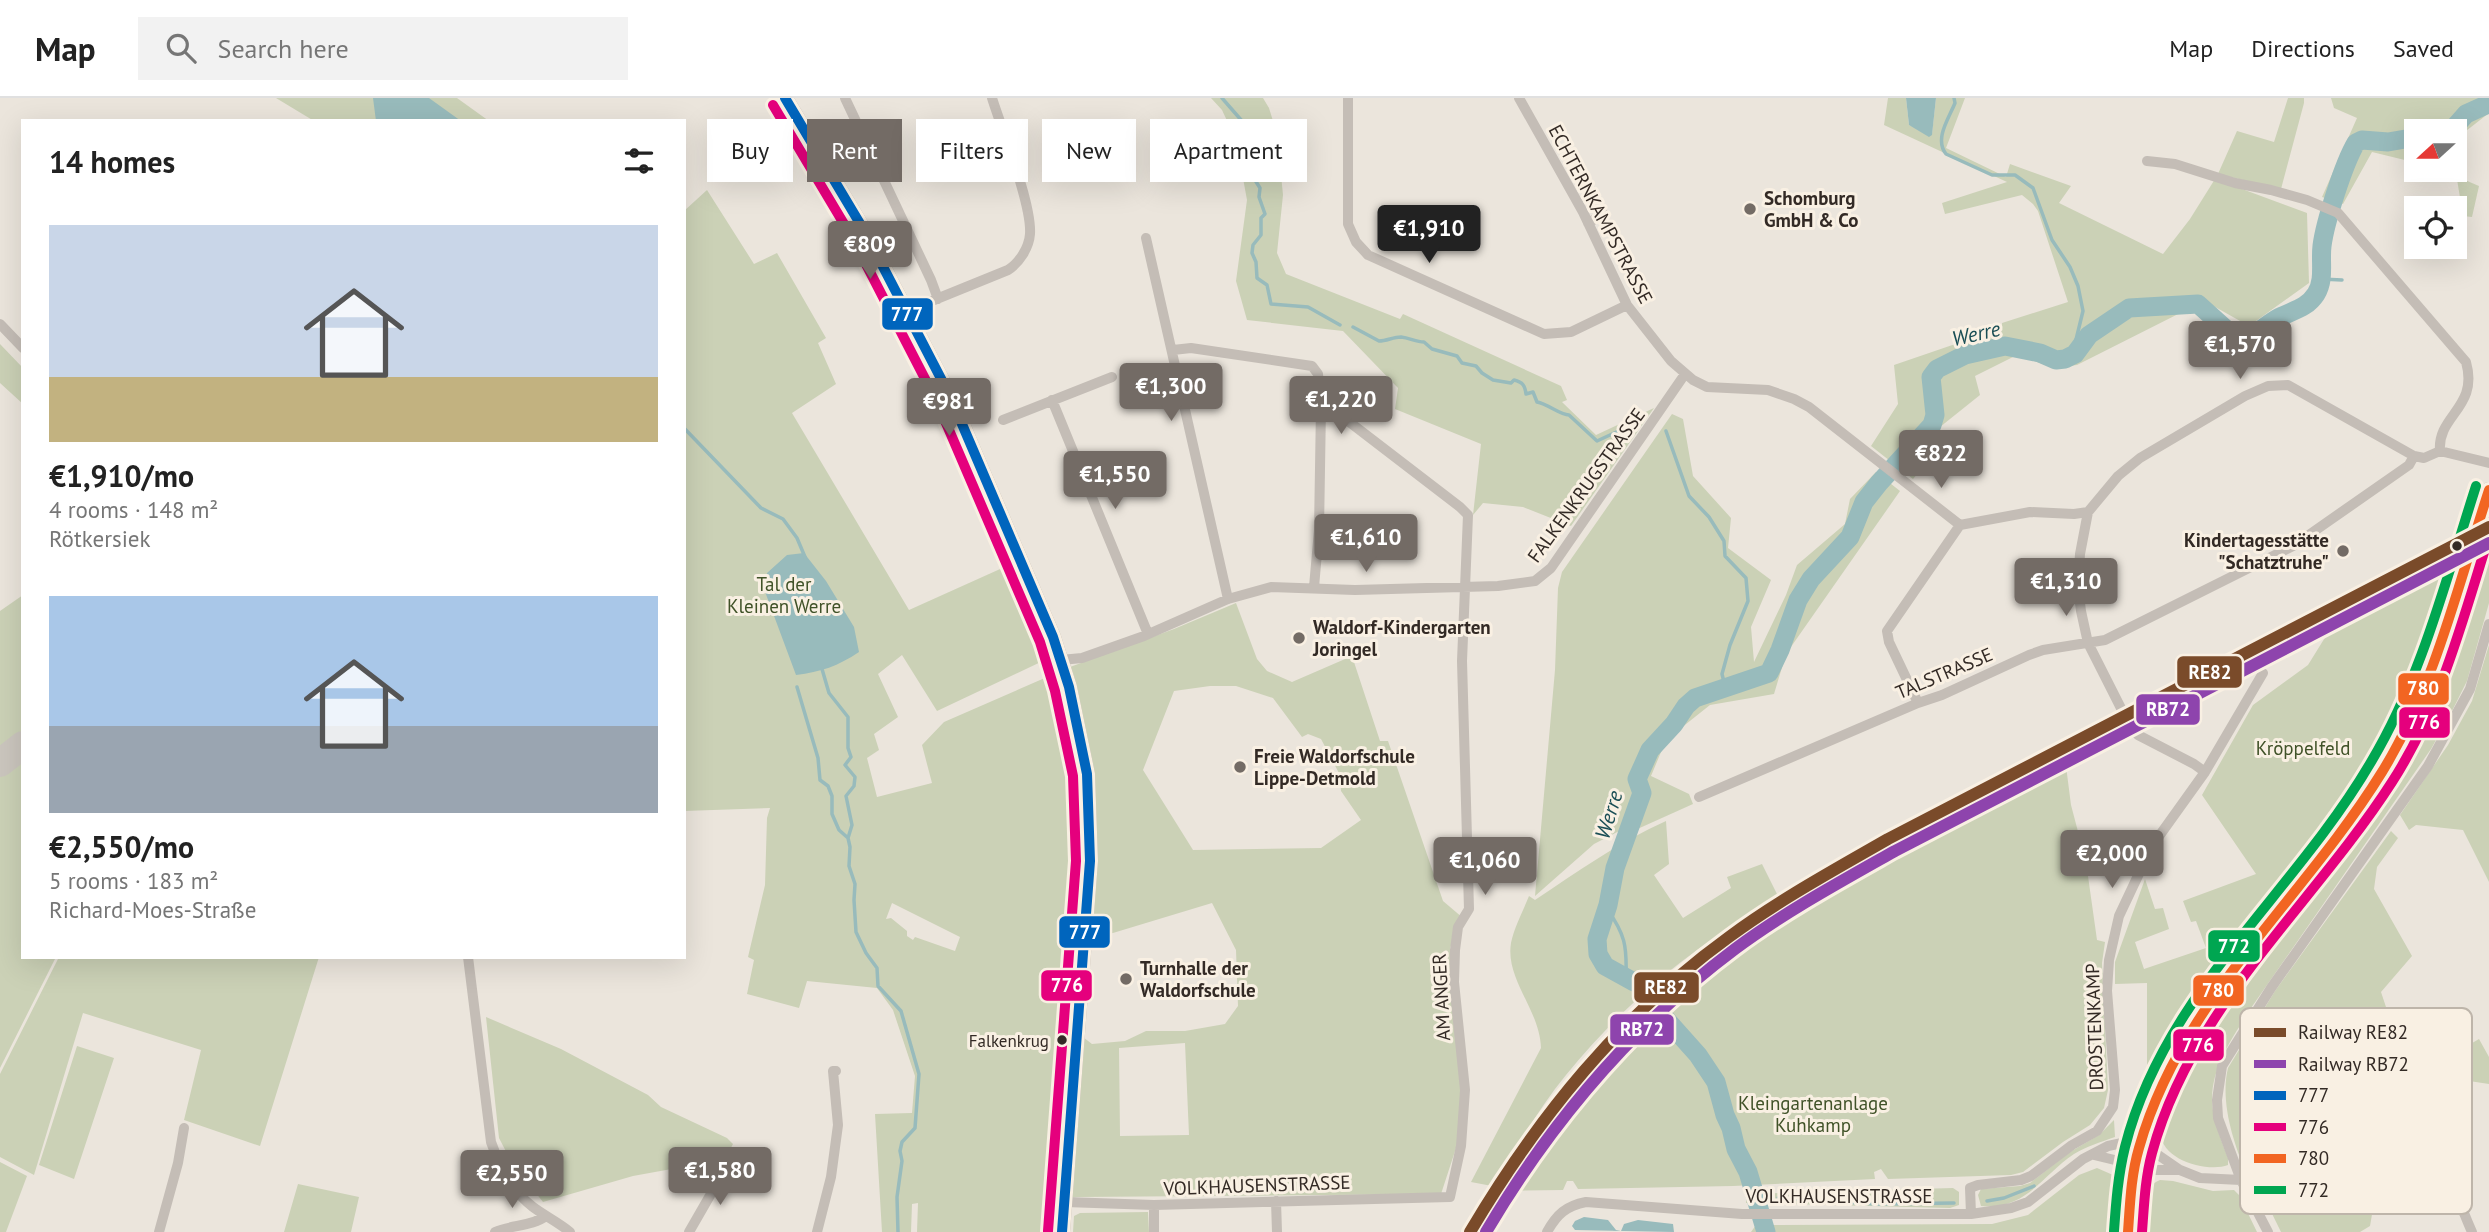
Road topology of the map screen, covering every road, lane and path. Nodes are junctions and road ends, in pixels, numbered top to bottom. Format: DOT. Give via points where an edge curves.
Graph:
graph roads {
  1 [pos="785,98"];
  2 [pos="845,98"];
  3 [pos="992,98"];
  4 [pos="1348,98"];
  5 [pos="1519,98"];
  6 [pos="2147,161"];
  7 [pos="1604,214"];
  8 [pos="1588,223"];
  9 [pos="1146,237"];
  10 [pos="938,299"];
  11 [pos="1626,306"];
  12 [pos="907,312"];
  13 [pos="0,324"];
  14 [pos="21,346"];
  15 [pos="1173,350"];
  16 [pos="1685,374"];
  17 [pos="1112,377"];
  18 [pos="1052,400"];
  19 [pos="1321,407"];
  20 [pos="1003,420"];
  21 [pos="2440,451"];
  22 [pos="2414,456"];
  23 [pos="2489,463"];
  24 [pos="2489,490"];
  25 [pos="2088,512"];
  26 [pos="1960,525"];
  27 [pos="1314,587"];
  28 [pos="1463,588"];
  29 [pos="1228,599"];
  30 [pos="2489,624"];
  31 [pos="1148,634"];
  32 [pos="2088,643"];
  33 [pos="1061,660"];
  34 [pos="2263,673"];
  35 [pos="1918,703"];
  36 [pos="2204,772"];
  37 [pos="1699,797"];
  38 [pos="468,959"];
  39 [pos="2258,1008"];
  40 [pos="2240,1037"];
  41 [pos="836,1071"];
  42 [pos="184,1128"];
  43 [pos="2140,1146"];
  44 [pos="2094,1155"];
  45 [pos="2135,1165"];
  46 [pos="727,1166"];
  47 [pos="2180,1170"];
  48 [pos="2240,1178"];
  49 [pos="2240,1181"];
  50 [pos="1450,1197"];
  51 [pos="1276,1201"];
  52 [pos="1065,1202"];
  53 [pos="1154,1205"];
  54 [pos="1971,1214"];
  55 [pos="2258,1214"];
  56 [pos="2465,1214"];
  57 [pos="547,1216"];
  58 [pos="159,1232"];
  59 [pos="495,1232"];
  60 [pos="569,1232"];
  61 [pos="688,1232"];
  62 [pos="817,1232"];
  63 [pos="1062,1232"];
  64 [pos="1154,1232"];
  65 [pos="1277,1232"];
  66 [pos="1547,1232"];
  67 [pos="2128,1232"];
  68 [pos="2268,1232"];
  69 [pos="2472,1232"];
  1 -- 12 [label="street"];
  2 -- 10 [label="street"];
  3 -- 10 [label="street" via="1029,216 1030,237 1019,261 1008,270"];
  4 -- 11 [label="street" via="1348,224 1368,255 1544,334 1571,332"];
  5 -- 8 [label="street, ECHTERNKAMPSTRASSE"];
  6 -- 21 [label="street" via="2175,164 2338,213 2466,362 2467,394 2440,439"];
  7 -- 8 [label="street"];
  8 -- 11 [label="street, ECHTERNKAMPSTRASSE"];
  9 -- 15 [label="street"];
  10 -- 12 [label="street"];
  11 -- 16 [label="street, ECHTERNKAMPSTRASSE"];
  12 -- 33 [label="street" via="985,474"];
  13 -- 14 [label="street"];
  15 -- 19 [label="street" via="1191,348 1312,366 1318,374"];
  15 -- 29 [label="street"];
  16 -- 26 [label="street" via="1707,387 1768,390 1794,399"];
  16 -- 28 [label="street, FALKENKRUGSTRASSE" via="1545,574 1529,583"];
  17 -- 18 [label="street"];
  18 -- 20 [label="street"];
  18 -- 31 [label="street"];
  19 -- 27 [label="street"];
  19 -- 28 [label="street, AM ANGER" via="1335,411 1466,512"];
  21 -- 22 [label="street" via="2424,458"];
  21 -- 23 [label="street"];
  22 -- 25 [label="street" via="2288,385 2268,386 2140,458"];
  22 -- 32 [label="street, TALSTRASSE" via="2409,465 2293,546 2105,640"];
  24 -- 43 [label="street" via="2432,663 2397,745 2354,813 2204,1012 2171,1067"];
  25 -- 26 [label="street" via="2030,512"];
  25 -- 32 [label="street" via="2078,587"];
  26 -- 35 [label="street" via="1887,631"];
  27 -- 28 [label="street, FALKENKRUGSTRASSE"];
  27 -- 29 [label="street, FALKENKRUGSTRASSE" via="1271,587"];
  28 -- 50 [label="street, AM ANGER" via="1469,909 1458,927 1454,982 1465,1090 1461,1146"];
  29 -- 31 [label="street, FALKENKRUGSTRASSE"];
  30 -- 39 [label="street" via="2470,689 2435,754"];
  31 -- 33 [label="street, FALKENKRUGSTRASSE" via="1082,658"];
  32 -- 35 [label="street, TALSTRASSE" via="2028,655"];
  32 -- 36 [label="street" via="2132,729"];
  33 -- 52 [label="street" via="1084,752 1090,828"];
  34 -- 36 [label="street, DROSTENKAMP"];
  35 -- 37 [label="street, TALSTRASSE"];
  36 -- 54 [label="street, DROSTENKAMP" via="2152,846 2119,916 2109,960 2108,991 2113,1107 2097,1131 2031,1176 1970,1188"];
  38 -- 57 [label="street" via="491,1142 501,1170 531,1206"];
  40 -- 48 [label="street" via="2222,1066 2217,1100 2218,1118"];
  41 -- 62 [label="street" via="838,1125"];
  42 -- 58 [label="street"];
  43 -- 44 [label="street, VOLKHAUSENSTRASSE" via="2122,1143"];
  43 -- 45 [label="street"];
  43 -- 47 [label="street"];
  44 -- 45 [label="street"];
  44 -- 54 [label="street, VOLKHAUSENSTRASSE" via="2028,1202"];
  45 -- 47 [label="street" via="2156,1171"];
  45 -- 67 [label="street"];
  46 -- 61 [label="street"];
  47 -- 49 [label="street" via="2208,1180"];
  50 -- 51 [label="street, VOLKHAUSENSTRASSE"];
  51 -- 53 [label="street, VOLKHAUSENSTRASSE"];
  51 -- 65 [label="street"];
  52 -- 53 [label="street, VOLKHAUSENSTRASSE"];
  52 -- 63 [label="street"];
  53 -- 64 [label="street"];
  54 -- 66 [label="street, VOLKHAUSENSTRASSE" via="1742,1214 1586,1202 1568,1207"];
  55 -- 68 [label="street"];
  56 -- 69 [label="street"];
  57 -- 59 [label="street"];
  57 -- 60 [label="street"];
}
